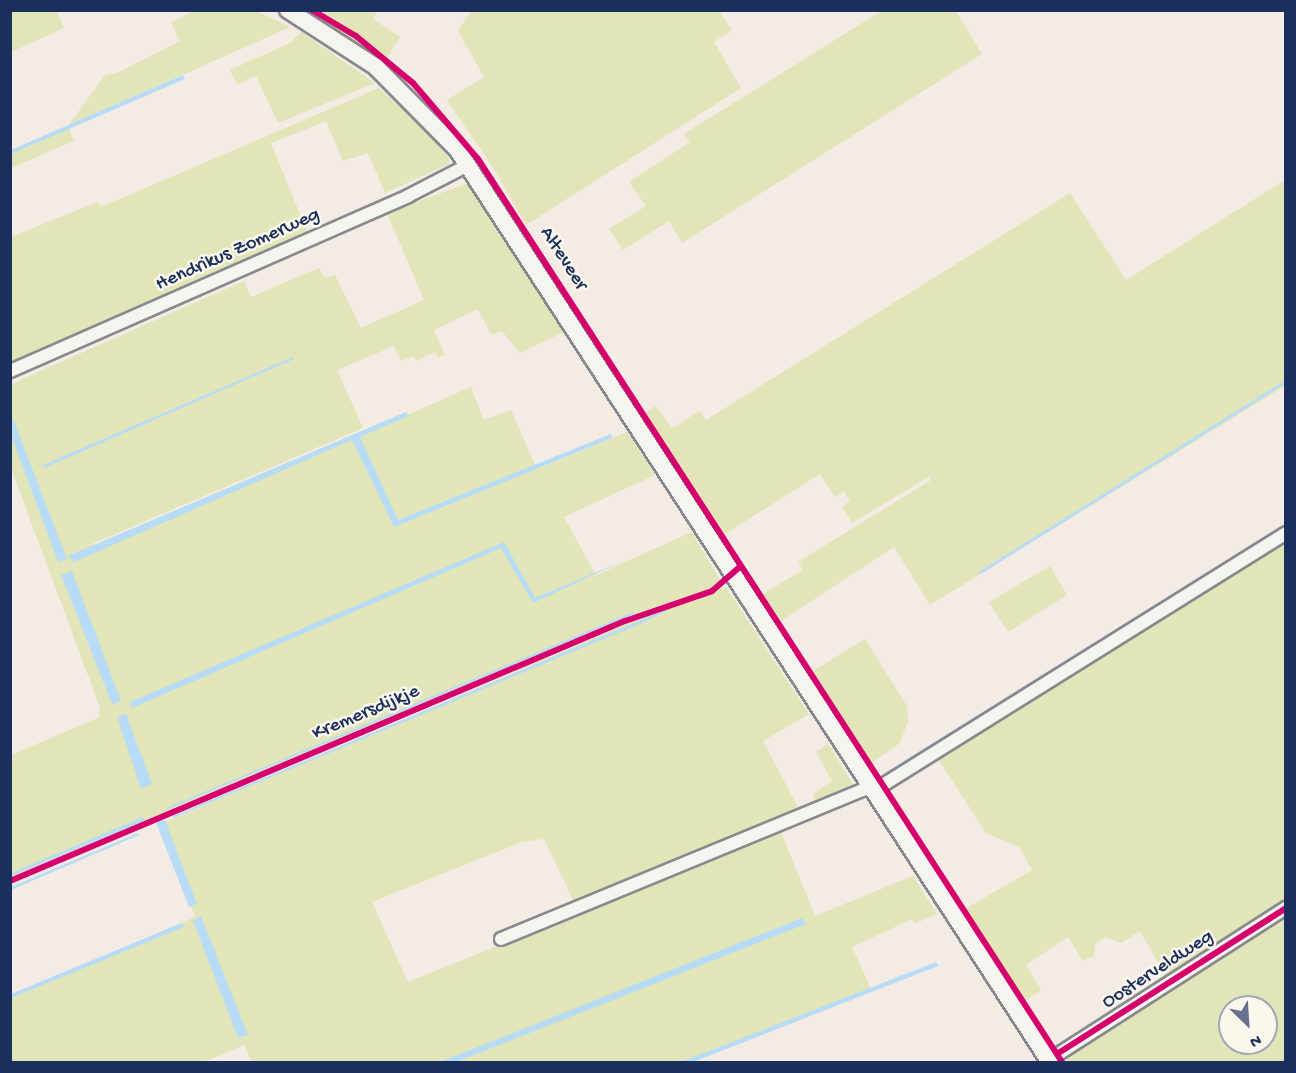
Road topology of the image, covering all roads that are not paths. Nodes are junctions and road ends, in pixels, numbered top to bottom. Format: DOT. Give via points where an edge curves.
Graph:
graph roads {
  1 [pos="288,10"];
  2 [pos="468,165"];
  3 [pos="10,371"];
  4 [pos="1286,533"];
  5 [pos="871,788"];
  6 [pos="1286,908"];
  7 [pos="501,939"];
  8 [pos="1049,1061"];
  1 -- 2 [label="street, Alteveer" via="330,34 392,80 443,132"];
  2 -- 3 [label="street, Hendrikus Zomerweg" via="408,196"];
  2 -- 5 [label="street, Alteveer"];
  4 -- 5 [label="street" via="883,785"];
  5 -- 7 [label="street"];
  5 -- 8 [label="street, Alteveer"];
  6 -- 8 [label="street, Oosterveldweg"];
}
